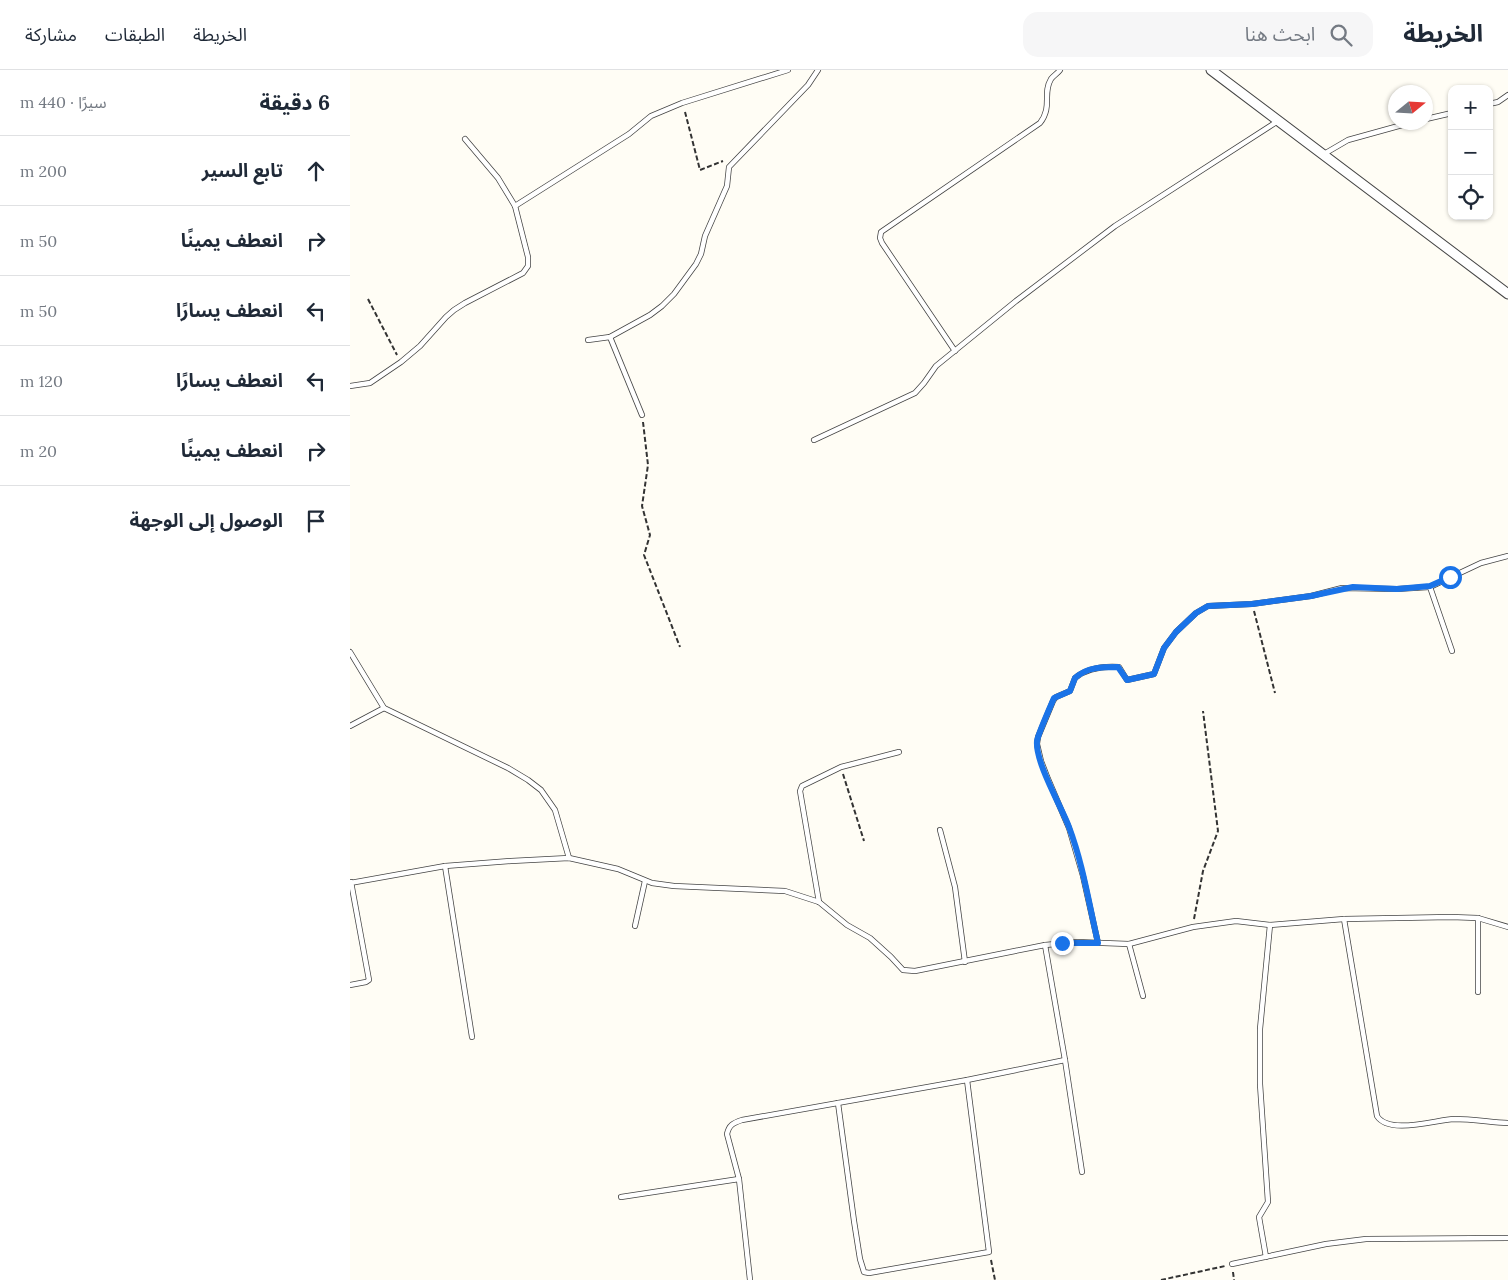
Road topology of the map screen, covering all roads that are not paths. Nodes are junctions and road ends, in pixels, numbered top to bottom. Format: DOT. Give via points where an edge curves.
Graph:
graph roads {
  1 [pos="788,70"];
  2 [pos="818,70"];
  3 [pos="1060,70"];
  4 [pos="1211,70"];
  5 [pos="1508,95"];
  6 [pos="1493,103"];
  7 [pos="1448,114"];
  8 [pos="1433,117"];
  9 [pos="1279,121"];
  10 [pos="1388,129"];
  11 [pos="465,139"];
  12 [pos="1324,154"];
  13 [pos="515,206"];
  14 [pos="1508,294"];
  15 [pos="610,337"];
  16 [pos="588,340"];
  17 [pos="955,351"];
  18 [pos="350,386"];
  19 [pos="642,415"];
  20 [pos="814,440"];
  21 [pos="1508,556"];
  22 [pos="1430,586"];
  23 [pos="1452,651"];
  24 [pos="350,652"];
  25 [pos="384,708"];
  26 [pos="350,726"];
  27 [pos="900,752"];
  28 [pos="940,830"];
  29 [pos="569,858"];
  30 [pos="445,866"];
  31 [pos="645,881"];
  32 [pos="351,883"];
  33 [pos="819,902"];
  34 [pos="1478,918"];
  35 [pos="1344,919"];
  36 [pos="636,926"];
  37 [pos="1270,926"];
  38 [pos="1508,927"];
  39 [pos="1098,943"];
  40 [pos="1129,944"];
  41 [pos="1045,945"];
  42 [pos="965,962"];
  43 [pos="350,985"];
  44 [pos="1478,992"];
  45 [pos="1143,996"];
  46 [pos="472,1037"];
  47 [pos="1065,1060"];
  48 [pos="968,1080"];
  49 [pos="838,1103"];
  50 [pos="1508,1123"];
  51 [pos="1082,1172"];
  52 [pos="739,1180"];
  53 [pos="621,1197"];
  54 [pos="1508,1238"];
  55 [pos="1266,1257"];
  56 [pos="1232,1264"];
  57 [pos="750,1280"];
  1 -- 13 [label="lane" via="651,116 630,134"];
  2 -- 15 [label="lane" via="808,85 728,166 727,186 696,264 662,306"];
  3 -- 17 [label="lane" via="1051,79 1048,108 1040,123 881,232 882,243"];
  4 -- 9 [label="street"];
  5 -- 6 [label="lane"];
  7 -- 8 [label="lane"];
  9 -- 12 [label="street"];
  9 -- 17 [label="lane" via="1115,226"];
  10 -- 12 [label="lane" via="1348,140"];
  11 -- 13 [label="lane" via="498,178"];
  12 -- 14 [label="street"];
  13 -- 18 [label="lane" via="528,257 528,266 523,274 454,310 401,362 370,383"];
  15 -- 16 [label="lane"];
  15 -- 19 [label="lane"];
  17 -- 20 [label="lane" via="936,366 915,393"];
  21 -- 22 [label="lane" via="1481,563"];
  22 -- 23 [label="lane"];
  22 -- 39 [label="lane" via="1342,588 1252,604 1214,605 1196,613 1176,632 1164,648 1151,676 1127,680 1118,667 1090,669 1075,678 1070,691 1056,697 1037,744 1084,876"];
  24 -- 25 [label="lane"];
  25 -- 26 [label="lane"];
  25 -- 29 [label="lane" via="508,768 541,790 555,810"];
  27 -- 33 [label="lane" via="841,767 802,786 800,791"];
  28 -- 42 [label="lane" via="955,887"];
  29 -- 30 [label="lane"];
  29 -- 31 [label="lane" via="618,869"];
  30 -- 32 [label="lane"];
  30 -- 46 [label="lane"];
  31 -- 33 [label="lane" via="674,886 785,891"];
  31 -- 36 [label="lane"];
  32 -- 43 [label="lane" via="369,980"];
  33 -- 42 [label="lane" via="847,925 870,938 903,970 915,971"];
  34 -- 35 [label="lane"];
  34 -- 38 [label="lane"];
  34 -- 44 [label="lane"];
  35 -- 37 [label="lane"];
  35 -- 50 [label="lane" via="1379,1120 1411,1126 1454,1119"];
  37 -- 40 [label="lane" via="1236,921 1193,926"];
  37 -- 55 [label="lane" via="1260,1029 1260,1084 1268,1202 1259,1217"];
  39 -- 40 [label="lane"];
  39 -- 41 [label="lane"];
  40 -- 45 [label="lane"];
  41 -- 42 [label="lane"];
  41 -- 47 [label="lane"];
  47 -- 48 [label="lane"];
  47 -- 51 [label="lane"];
  48 -- 49 [label="lane"];
  48 -- 49 [label="lane" via="989,1252 869,1274 864,1272 860,1259"];
  49 -- 52 [label="lane" via="731,1124 727,1134"];
  52 -- 53 [label="lane"];
  52 -- 57 [label="lane"];
  54 -- 55 [label="lane" via="1366,1239"];
  55 -- 56 [label="lane"];
}
